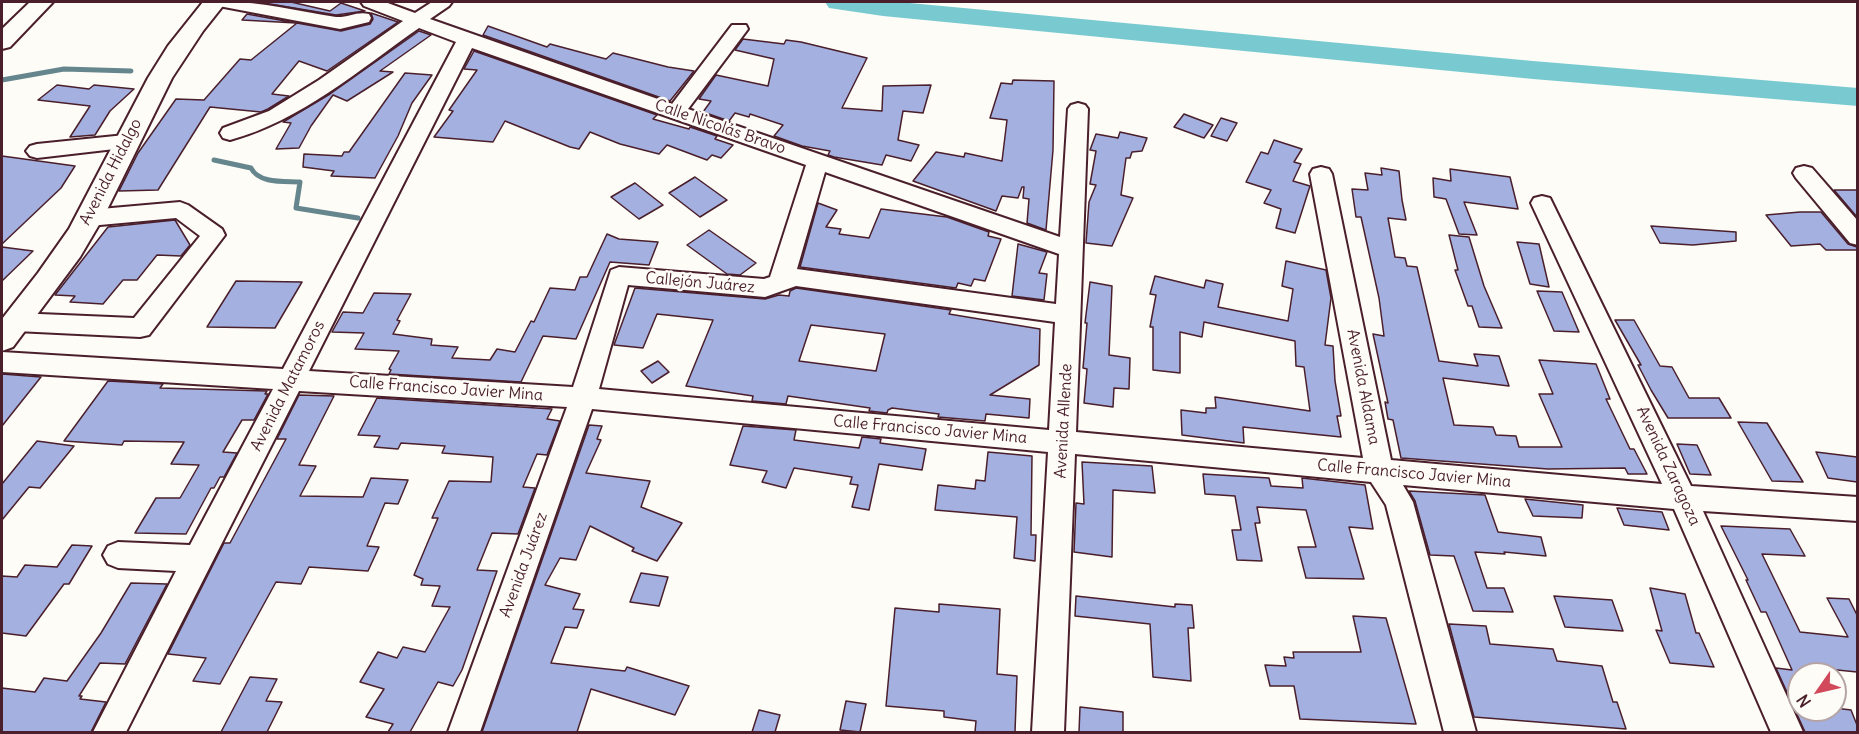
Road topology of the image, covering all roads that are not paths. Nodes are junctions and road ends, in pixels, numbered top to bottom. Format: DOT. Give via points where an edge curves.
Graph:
graph roads {
  1 [pos="42,2"];
  2 [pos="215,2"];
  3 [pos="224,2"];
  4 [pos="443,2"];
  5 [pos="366,10"];
  6 [pos="418,20"];
  7 [pos="738,29"];
  8 [pos="467,39"];
  9 [pos="2,42"];
  10 [pos="1078,109"];
  11 [pos="676,112"];
  12 [pos="230,133"];
  13 [pos="126,142"];
  14 [pos="37,151"];
  15 [pos="818,161"];
  16 [pos="1804,173"];
  17 [pos="1321,174"];
  18 [pos="1542,203"];
  19 [pos="1847,212"];
  20 [pos="89,218"];
  21 [pos="1857,237"];
  22 [pos="1071,249"];
  23 [pos="781,281"];
  24 [pos="1069,315"];
  25 [pos="105,326"];
  26 [pos="9,330"];
  27 [pos="2,362"];
  28 [pos="76,366"];
  29 [pos="293,378"];
  30 [pos="583,398"];
  31 [pos="1062,443"];
  32 [pos="1379,471"];
  33 [pos="1683,498"];
  34 [pos="1857,509"];
  35 [pos="118,555"];
  36 [pos="199,559"];
  37 [pos="110,732"];
  38 [pos="464,732"];
  39 [pos="1048,732"];
  40 [pos="1460,732"];
  41 [pos="1787,732"];
  1 -- 9 [label="main road"];
  2 -- 13 [label="main road, Avenida Hidalgo" via="167,68"];
  3 -- 5 [label="street" via="340,23"];
  4 -- 6 [label="street"];
  5 -- 6 [label="street, Calle Nicolás Bravo"];
  6 -- 8 [label="street, Calle Nicolás Bravo"];
  6 -- 12 [label="street" via="276,115"];
  7 -- 11 [label="street"];
  8 -- 11 [label="street, Calle Nicolás Bravo"];
  8 -- 29 [label="street, Avenida Matamoros"];
  10 -- 22 [label="street, Avenida Allende"];
  11 -- 15 [label="street, Calle Nicolás Bravo"];
  13 -- 14 [label="street"];
  13 -- 20 [label="main road, Avenida Hidalgo"];
  15 -- 22 [label="street, Calle Nicolás Bravo"];
  15 -- 23 [label="street"];
  16 -- 19 [label="street"];
  17 -- 32 [label="street, Avenida Aldama"];
  18 -- 33 [label="street, Avenida Zaragoza"];
  19 -- 21 [label="street"];
  20 -- 25 [label="street" via="180,210 214,235 140,328"];
  20 -- 26 [label="main road, Avenida Hidalgo" via="42,291"];
  22 -- 24 [label="street, Avenida Allende"];
  23 -- 24 [label="street, Callejón Juárez" via="795,278"];
  23 -- 30 [label="street, Callejón Juárez" via="765,288 619,276"];
  24 -- 31 [label="street, Avenida Allende"];
  25 -- 26 [label="street"];
  25 -- 28 [label="street"];
  27 -- 28 [label="street, Calle Francisco Javier Mina"];
  28 -- 29 [label="street, Calle Francisco Javier Mina"];
  29 -- 30 [label="street, Calle Francisco Javier Mina"];
  29 -- 36 [label="street, Avenida Matamoros"];
  30 -- 31 [label="street, Calle Francisco Javier Mina"];
  30 -- 38 [label="street, Avenida Juárez"];
  31 -- 32 [label="street, Calle Francisco Javier Mina"];
  31 -- 39 [label="street, Avenida Allende"];
  32 -- 33 [label="street, Calle Francisco Javier Mina"];
  32 -- 40 [label="street, Avenida Aldama" via="1399,502"];
  33 -- 34 [label="street, Calle Francisco Javier Mina"];
  33 -- 41 [label="street, Avenida Zaragoza"];
  35 -- 36 [label="street"];
  36 -- 37 [label="street, Avenida Matamoros"];
}
